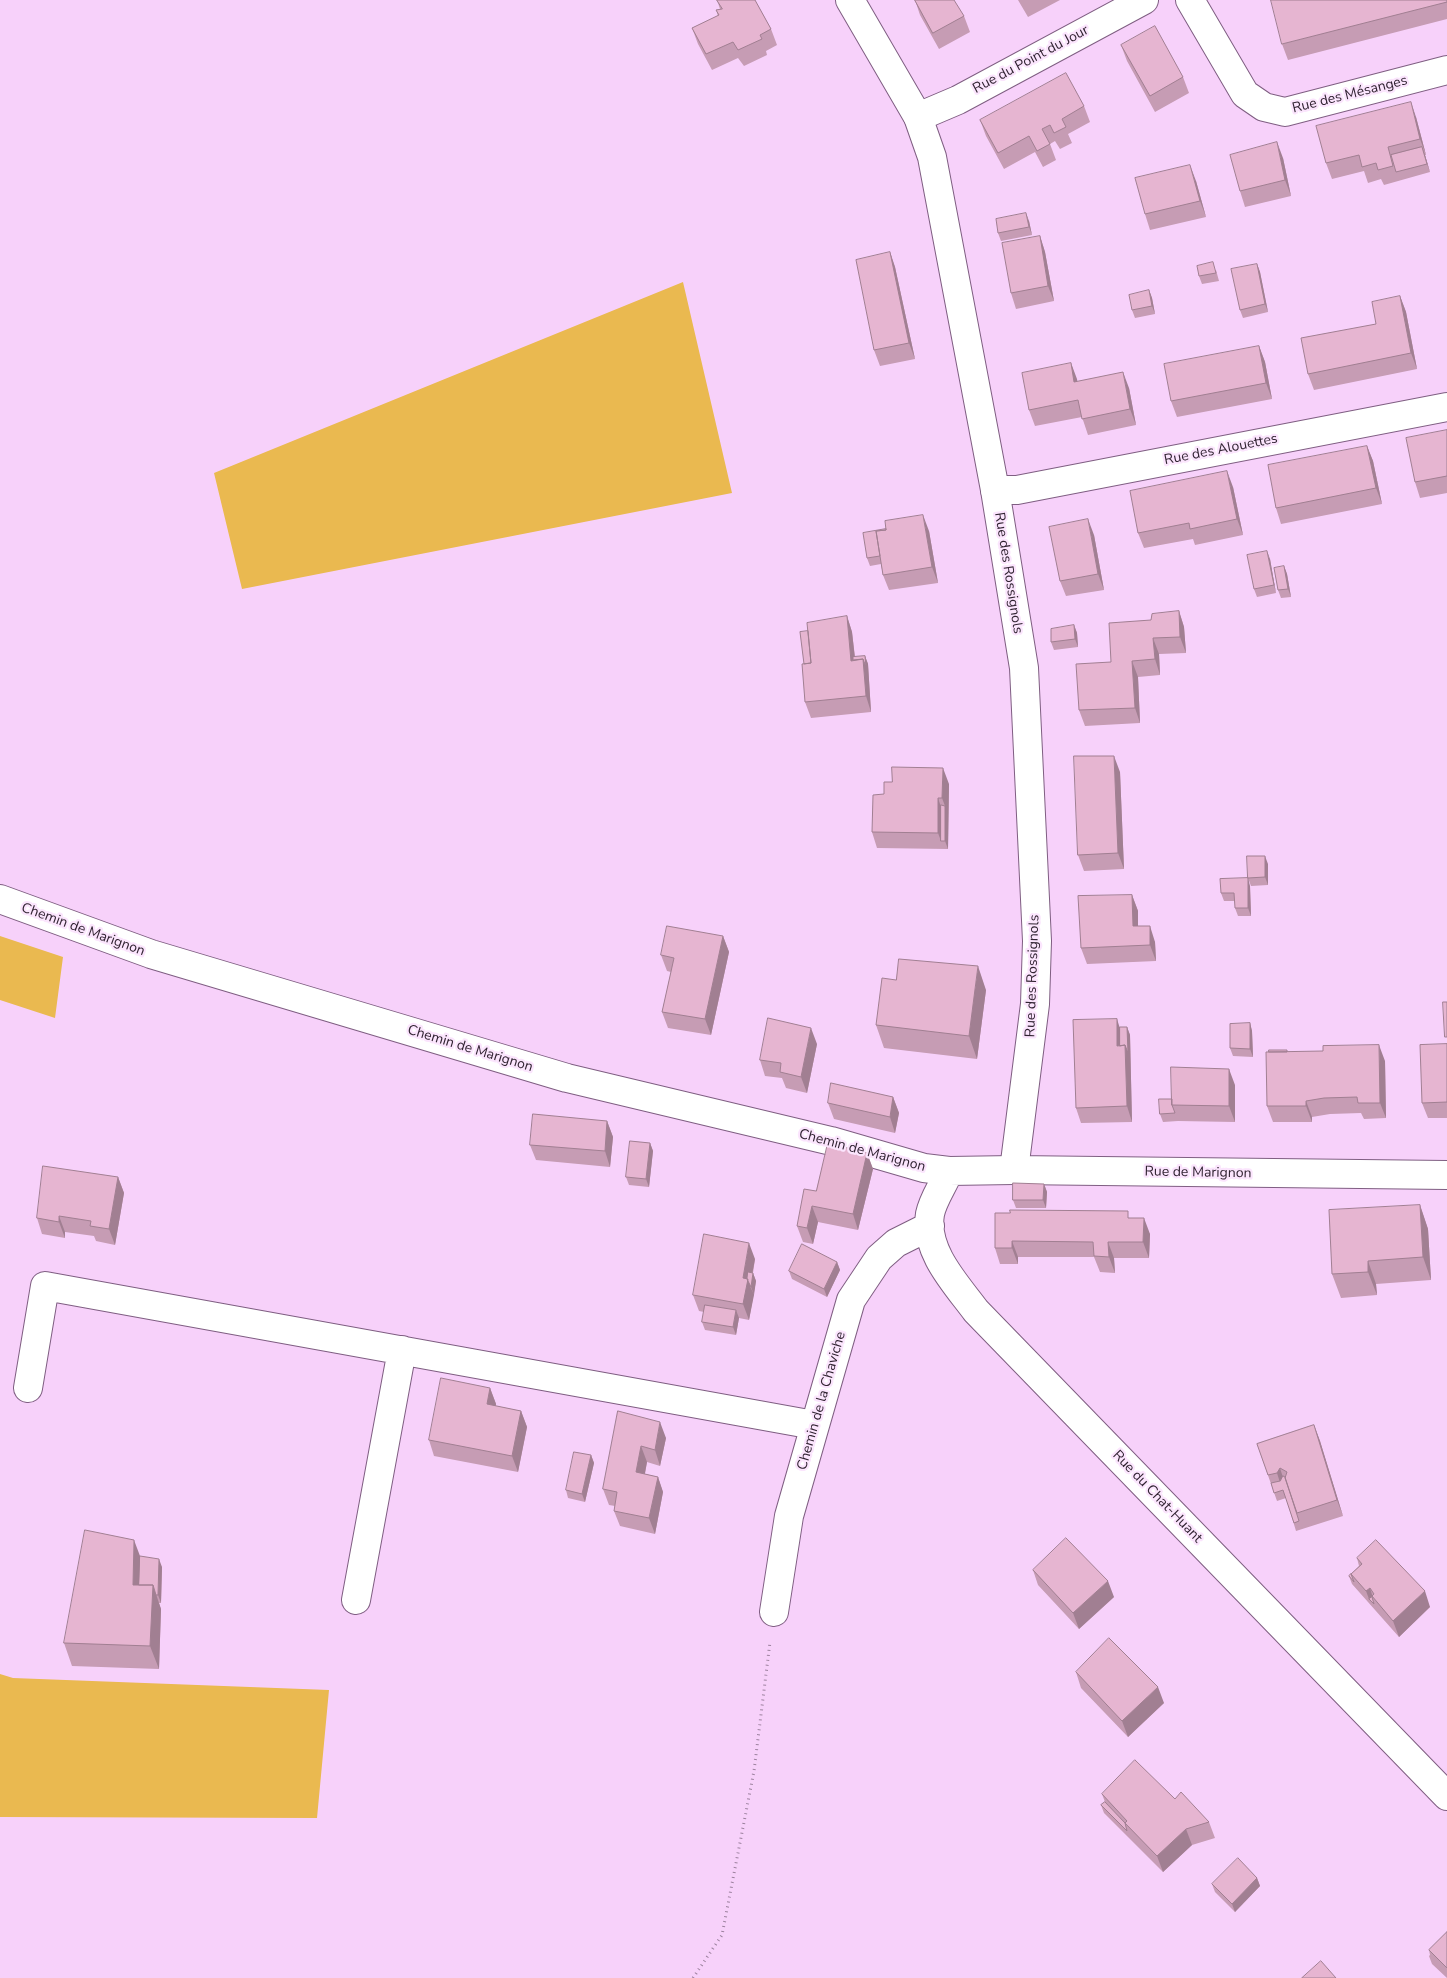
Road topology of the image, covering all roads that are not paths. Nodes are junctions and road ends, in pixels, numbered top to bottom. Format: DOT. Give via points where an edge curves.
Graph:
graph roads {
  1 [pos="850,0"];
  2 [pos="1144,0"];
  3 [pos="1190,0"];
  4 [pos="1447,70"];
  5 [pos="918,117"];
  6 [pos="1447,407"];
  7 [pos="995,490"];
  8 [pos="0,899"];
  9 [pos="1014,1170"];
  10 [pos="948,1171"];
  11 [pos="1447,1175"];
  12 [pos="930,1226"];
  13 [pos="402,1350"];
  14 [pos="28,1388"];
  15 [pos="814,1426"];
  16 [pos="356,1600"];
  17 [pos="774,1612"];
  18 [pos="1447,1796"];
  1 -- 5 [label="street, Rue des Rossignols"];
  2 -- 5 [label="street, Rue du Point du Jour" via="958,100"];
  3 -- 4 [label="street, Rue des Mésanges" via="1244,94 1264,107 1285,112"];
  5 -- 7 [label="street, Rue des Rossignols" via="932,157"];
  6 -- 7 [label="street, Rue des Alouettes" via="1017,490"];
  7 -- 9 [label="street, Rue des Rossignols" via="1024,668 1037,941 1034,1004"];
  8 -- 10 [label="street, Chemin de Marignon" via="151,954 567,1078 831,1141 924,1168"];
  9 -- 10 [label="street, Rue de Marignon"];
  9 -- 11 [label="street, Rue de Marignon"];
  10 -- 12 [label="street, Rue du Chat-Huant" via="930,1215"];
  12 -- 15 [label="street, Chemin de la Chaviche" via="896,1242 879,1258 851,1300"];
  12 -- 18 [label="street, Rue du Chat-Huant" via="941,1264 976,1310"];
  13 -- 14 [label="street" via="45,1286"];
  13 -- 15 [label="street"];
  13 -- 16 [label="street"];
  15 -- 17 [label="street, Chemin de la Chaviche" via="789,1516"];
}
